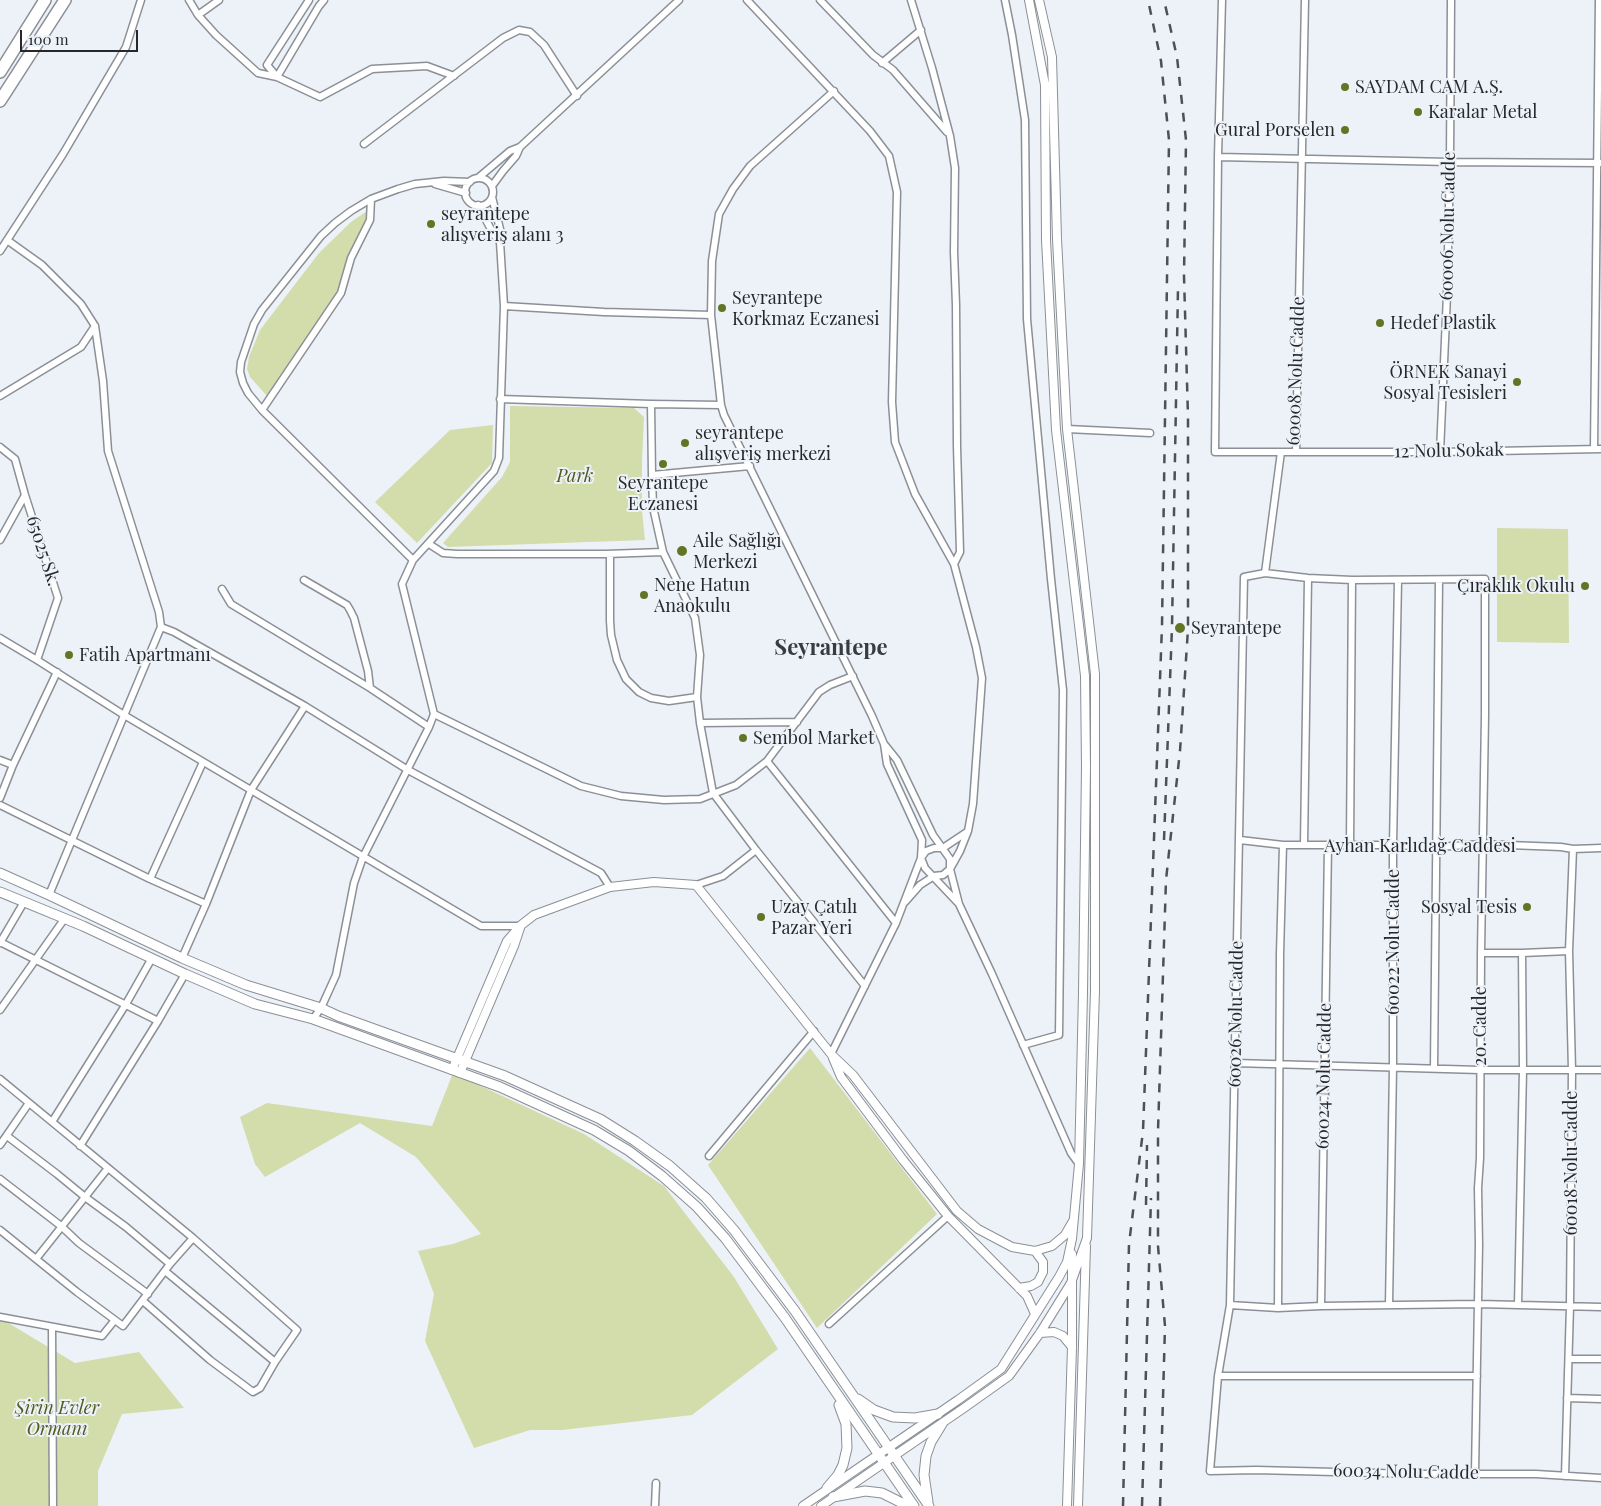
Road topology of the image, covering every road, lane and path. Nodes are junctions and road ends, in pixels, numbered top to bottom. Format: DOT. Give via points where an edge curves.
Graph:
graph roads {
  1 [pos="45,0"];
  2 [pos="65,0"];
  3 [pos="141,0"];
  4 [pos="189,0"];
  5 [pos="219,0"];
  6 [pos="309,0"];
  7 [pos="324,0"];
  8 [pos="679,0"];
  9 [pos="747,0"];
  10 [pos="820,0"];
  11 [pos="911,0"];
  12 [pos="1005,0"];
  13 [pos="1029,0"];
  14 [pos="1039,0"];
  15 [pos="1222,0"];
  16 [pos="1305,0"];
  17 [pos="1450,0"];
  18 [pos="1599,0"];
  19 [pos="198,15"];
  20 [pos="921,30"];
  21 [pos="882,63"];
  22 [pos="0,72"];
  23 [pos="454,76"];
  24 [pos="277,78"];
  25 [pos="834,91"];
  26 [pos="577,96"];
  27 [pos="0,101"];
  28 [pos="950,136"];
  29 [pos="364,144"];
  30 [pos="520,147"];
  31 [pos="1218,157"];
  32 [pos="1302,159"];
  33 [pos="1450,162"];
  34 [pos="1599,163"];
  35 [pos="478,178"];
  36 [pos="470,182"];
  37 [pos="434,183"];
  38 [pos="492,186"];
  39 [pos="466,193"];
  40 [pos="492,197"];
  41 [pos="371,199"];
  42 [pos="478,205"];
  43 [pos="7,240"];
  44 [pos="500,242"];
  45 [pos="0,251"];
  46 [pos="504,306"];
  47 [pos="711,315"];
  48 [pos="95,326"];
  49 [pos="0,396"];
  50 [pos="500,399"];
  51 [pos="651,404"];
  52 [pos="721,405"];
  53 [pos="262,410"];
  54 [pos="1067,428"];
  55 [pos="1150,433"];
  56 [pos="0,447"];
  57 [pos="1594,449"];
  58 [pos="1601,449"];
  59 [pos="1281,452"];
  60 [pos="1296,452"];
  61 [pos="1440,452"];
  62 [pos="750,466"];
  63 [pos="652,475"];
  64 [pos="25,495"];
  65 [pos="0,540"];
  66 [pos="429,544"];
  67 [pos="663,552"];
  68 [pos="610,554"];
  69 [pos="413,560"];
  70 [pos="954,564"];
  71 [pos="1265,573"];
  72 [pos="1308,578"];
  73 [pos="304,580"];
  74 [pos="1352,580"];
  75 [pos="1398,580"];
  76 [pos="1439,580"];
  77 [pos="222,589"];
  78 [pos="160,627"];
  79 [pos="0,638"];
  80 [pos="37,660"];
  81 [pos="56,672"];
  82 [pos="853,676"];
  83 [pos="370,688"];
  84 [pos="698,697"];
  85 [pos="305,706"];
  86 [pos="434,714"];
  87 [pos="124,715"];
  88 [pos="797,722"];
  89 [pos="700,723"];
  90 [pos="429,727"];
  91 [pos="884,744"];
  92 [pos="0,760"];
  93 [pos="768,761"];
  94 [pos="203,762"];
  95 [pos="12,765"];
  96 [pos="408,770"];
  97 [pos="251,790"];
  98 [pos="713,793"];
  99 [pos="0,798"];
  100 [pos="0,805"];
  101 [pos="968,831"];
  102 [pos="1240,840"];
  103 [pos="71,841"];
  104 [pos="1482,844"];
  105 [pos="1283,845"];
  106 [pos="1304,845"];
  107 [pos="1328,845"];
  108 [pos="1350,845"];
  109 [pos="1394,845"];
  110 [pos="1437,847"];
  111 [pos="943,848"];
  112 [pos="1601,848"];
  113 [pos="1573,849"];
  114 [pos="756,850"];
  115 [pos="363,857"];
  116 [pos="921,858"];
  117 [pos="950,869"];
  118 [pos="0,873"];
  119 [pos="934,876"];
  120 [pos="150,879"];
  121 [pos="696,884"];
  122 [pos="610,887"];
  123 [pos="0,892"];
  124 [pos="49,895"];
  125 [pos="24,902"];
  126 [pos="905,902"];
  127 [pos="206,904"];
  128 [pos="960,904"];
  129 [pos="65,918"];
  130 [pos="896,923"];
  131 [pos="520,926"];
  132 [pos="0,942"];
  133 [pos="1568,951"];
  134 [pos="1481,952"];
  135 [pos="1522,953"];
  136 [pos="152,958"];
  137 [pos="182,958"];
  138 [pos="35,959"];
  139 [pos="185,974"];
  140 [pos="865,986"];
  141 [pos="126,1004"];
  142 [pos="321,1008"];
  143 [pos="0,1010"];
  144 [pos="313,1019"];
  145 [pos="158,1020"];
  146 [pos="814,1031"];
  147 [pos="1023,1045"];
  148 [pos="831,1054"];
  149 [pos="461,1060"];
  150 [pos="1235,1063"];
  151 [pos="1280,1064"];
  152 [pos="1324,1064"];
  153 [pos="1393,1067"];
  154 [pos="1434,1068"];
  155 [pos="1480,1070"];
  156 [pos="1523,1070"];
  157 [pos="1572,1070"];
  158 [pos="1601,1070"];
  159 [pos="456,1071"];
  160 [pos="1,1081"];
  161 [pos="29,1103"];
  162 [pos="52,1122"];
  163 [pos="7,1136"];
  164 [pos="0,1145"];
  165 [pos="80,1146"];
  166 [pos="709,1156"];
  167 [pos="1079,1164"];
  168 [pos="108,1168"];
  169 [pos="0,1179"];
  170 [pos="85,1197"];
  171 [pos="948,1216"];
  172 [pos="1075,1218"];
  173 [pos="61,1226"];
  174 [pos="0,1230"];
  175 [pos="193,1238"];
  176 [pos="1087,1238"];
  177 [pos="1072,1239"];
  178 [pos="1035,1251"];
  179 [pos="36,1259"];
  180 [pos="170,1264"];
  181 [pos="165,1271"];
  182 [pos="1072,1282"];
  183 [pos="1019,1288"];
  184 [pos="148,1294"];
  185 [pos="143,1301"];
  186 [pos="1478,1304"];
  187 [pos="1230,1305"];
  188 [pos="1389,1305"];
  189 [pos="1518,1305"];
  190 [pos="1321,1306"];
  191 [pos="1570,1306"];
  192 [pos="1601,1307"];
  193 [pos="1278,1308"];
  194 [pos="1035,1314"];
  195 [pos="0,1317"];
  196 [pos="114,1320"];
  197 [pos="829,1324"];
  198 [pos="52,1326"];
  199 [pos="1040,1333"];
  200 [pos="1072,1347"];
  201 [pos="1569,1359"];
  202 [pos="1601,1360"];
  203 [pos="275,1362"];
  204 [pos="1218,1376"];
  205 [pos="1477,1376"];
  206 [pos="834,1390"];
  207 [pos="853,1396"];
  208 [pos="1567,1398"];
  209 [pos="1601,1399"];
  210 [pos="938,1414"];
  211 [pos="942,1424"];
  212 [pos="889,1448"];
  213 [pos="878,1455"];
  214 [pos="895,1456"];
  215 [pos="884,1464"];
  216 [pos="1210,1471"];
  217 [pos="1475,1473"];
  218 [pos="1565,1476"];
  219 [pos="1601,1478"];
  220 [pos="656,1483"];
  221 [pos="827,1488"];
  222 [pos="833,1497"];
  223 [pos="53,1506"];
  224 [pos="655,1506"];
  225 [pos="803,1506"];
  226 [pos="821,1506"];
  227 [pos="908,1506"];
  228 [pos="914,1506"];
  229 [pos="928,1506"];
  230 [pos="1067,1506"];
  231 [pos="1078,1506"];
  1 -- 22 [label="highway"];
  2 -- 27 [label="highway"];
  3 -- 43 [label="street" via="126,47 63,154"];
  4 -- 19 [label="street"];
  5 -- 19 [label="street"];
  6 -- 24 [label="street" via="267,65"];
  7 -- 24 [label="street"];
  8 -- 26 [label="street"];
  9 -- 25 [label="street"];
  10 -- 21 [label="street"];
  11 -- 20 [label="street"];
  12 -- 147 [label="street" via="1025,120 1027,319 1063,690 1058,1035"];
  13 -- 167 [label="street" via="1046,85 1046,240 1056,430 1085,676"];
  14 -- 54 [label="street" via="1052,57"];
  15 -- 31 [label="street, 60008 Nolu Cadde"];
  16 -- 32 [label="street, 60008 Nolu Cadde"];
  17 -- 33 [label="street, 60006 Nolu Cadde"];
  18 -- 34 [label="street"];
  19 -- 24 [label="street" via="258,73"];
  20 -- 21 [label="street"];
  20 -- 28 [label="street"];
  21 -- 28 [label="street" via="893,70"];
  23 -- 24 [label="street" via="427,66 372,69 320,97"];
  23 -- 26 [label="street" via="503,38 519,30 530,32 544,45"];
  23 -- 29 [label="street"];
  25 -- 47 [label="street" via="750,166 719,214 712,261"];
  25 -- 70 [label="street" via="889,156 897,192 892,402 895,442 915,494"];
  26 -- 30 [label="street"];
  28 -- 70 [label="street" via="955,168 960,552"];
  30 -- 35 [label="street" via="510,151"];
  30 -- 38 [label="street"];
  31 -- 32 [label="street"];
  31 -- 59 [label="street, 60008 Nolu Cadde" via="1215,452"];
  32 -- 33 [label="street"];
  32 -- 60 [label="street, 60008 Nolu Cadde"];
  33 -- 34 [label="street"];
  33 -- 61 [label="street, 60006 Nolu Cadde"];
  34 -- 57 [label="street"];
  35 -- 36 [label="street"];
  35 -- 38 [label="street" via="487,180"];
  36 -- 37 [label="street"];
  36 -- 39 [label="street"];
  37 -- 39 [label="street"];
  37 -- 41 [label="street" via="415,184"];
  38 -- 40 [label="street"];
  39 -- 42 [label="street" via="470,201"];
  40 -- 42 [label="street"];
  40 -- 44 [label="street" via="501,233"];
  41 -- 53 [label="street" via="370,220 351,258 341,293"];
  41 -- 53 [label="street" via="335,223 322,236 273,295 254,324 240,362 240,372 248,393"];
  42 -- 44 [label="street"];
  43 -- 45 [label="street"];
  43 -- 48 [label="street" via="42,265 81,304"];
  44 -- 46 [label="street"];
  46 -- 47 [label="street"];
  46 -- 50 [label="street"];
  47 -- 52 [label="street"];
  48 -- 49 [label="street" via="81,347"];
  48 -- 78 [label="street" via="108,451 159,612"];
  50 -- 51 [label="street"];
  50 -- 66 [label="street" via="499,458 494,471"];
  51 -- 52 [label="street"];
  51 -- 63 [label="street"];
  52 -- 62 [label="street"];
  53 -- 69 [label="street"];
  54 -- 55 [label="street"];
  54 -- 176 [label="street" via="1095,674 1095,991"];
  56 -- 64 [label="street, 65025 Sk." via="15,459"];
  57 -- 58 [label="street, 12 Nolu Sokak"];
  57 -- 61 [label="street, 12 Nolu Sokak"];
  59 -- 60 [label="street, 60008 Nolu Cadde"];
  59 -- 71 [label="street"];
  60 -- 61 [label="street, 12 Nolu Sokak"];
  62 -- 63 [label="street"];
  62 -- 82 [label="street"];
  63 -- 67 [label="street" via="653,507"];
  64 -- 65 [label="street"];
  64 -- 80 [label="street, 65025 Sk." via="58,598"];
  66 -- 68 [label="street" via="443,553 457,554"];
  66 -- 69 [label="street"];
  67 -- 68 [label="street"];
  67 -- 84 [label="street" via="695,618 700,655"];
  68 -- 84 [label="street" via="611,635 616,660 626,679 651,698 669,701"];
  69 -- 86 [label="street" via="402,584"];
  70 -- 101 [label="street" via="982,678"];
  71 -- 72 [label="street"];
  71 -- 102 [label="street, 60026 Nolu Cadde" via="1244,577"];
  72 -- 74 [label="street"];
  72 -- 106 [label="street"];
  73 -- 83 [label="street" via="350,610"];
  74 -- 75 [label="street"];
  74 -- 108 [label="street"];
  75 -- 76 [label="street"];
  75 -- 109 [label="street, 60022 Nolu Cadde"];
  76 -- 104 [label="street, 20. Cadde" via="1486,579"];
  76 -- 110 [label="street"];
  77 -- 83 [label="street" via="231,604"];
  78 -- 85 [label="street"];
  78 -- 87 [label="street"];
  79 -- 80 [label="street"];
  80 -- 81 [label="street"];
  81 -- 87 [label="street"];
  81 -- 95 [label="street"];
  82 -- 88 [label="street" via="819,692"];
  82 -- 91 [label="street"];
  83 -- 90 [label="street"];
  84 -- 89 [label="street"];
  85 -- 96 [label="street"];
  85 -- 97 [label="street"];
  86 -- 90 [label="street"];
  86 -- 98 [label="street" via="581,786 621,796 664,800 700,799"];
  87 -- 94 [label="street"];
  87 -- 103 [label="street"];
  88 -- 89 [label="street"];
  88 -- 93 [label="street"];
  89 -- 98 [label="street"];
  90 -- 96 [label="street"];
  91 -- 111 [label="street" via="897,760 933,835"];
  91 -- 116 [label="street" via="887,764 922,840"];
  92 -- 95 [label="street"];
  93 -- 98 [label="street" via="736,785"];
  93 -- 130 [label="street"];
  94 -- 97 [label="street"];
  94 -- 120 [label="street"];
  95 -- 99 [label="street"];
  96 -- 115 [label="street"];
  96 -- 122 [label="street" via="601,873"];
  97 -- 115 [label="street"];
  97 -- 127 [label="street"];
  98 -- 114 [label="street"];
  100 -- 103 [label="street"];
  101 -- 111 [label="street"];
  101 -- 117 [label="street"];
  102 -- 105 [label="street, Ayhan Karlıdağ Caddesi"];
  102 -- 150 [label="street, 60026 Nolu Cadde"];
  103 -- 120 [label="street"];
  103 -- 124 [label="street"];
  104 -- 110 [label="street, Ayhan Karlıdağ Caddesi"];
  104 -- 113 [label="street, Ayhan Karlıdağ Caddesi"];
  104 -- 134 [label="street, 20. Cadde"];
  105 -- 106 [label="street, Ayhan Karlıdağ Caddesi"];
  105 -- 151 [label="street"];
  106 -- 107 [label="street, Ayhan Karlıdağ Caddesi"];
  107 -- 108 [label="street, Ayhan Karlıdağ Caddesi"];
  107 -- 152 [label="street, 60024 Nolu Cadde"];
  108 -- 109 [label="street, Ayhan Karlıdağ Caddesi"];
  109 -- 110 [label="street, Ayhan Karlıdağ Caddesi"];
  109 -- 153 [label="street, 60022 Nolu Cadde"];
  110 -- 154 [label="street"];
  111 -- 116 [label="street" via="926,851"];
  111 -- 117 [label="street" via="950,859"];
  112 -- 113 [label="street, Ayhan Karlıdağ Caddesi"];
  113 -- 133 [label="street, 60018 Nolu Cadde"];
  114 -- 121 [label="street" via="723,876"];
  114 -- 140 [label="street"];
  115 -- 131 [label="street" via="481,926"];
  115 -- 142 [label="street" via="354,883 336,975"];
  116 -- 119 [label="street" via="925,868"];
  116 -- 126 [label="street"];
  117 -- 119 [label="street" via="943,875"];
  117 -- 128 [label="street"];
  118 -- 124 [label="main road"];
  119 -- 126 [label="street" via="920,885"];
  119 -- 128 [label="street"];
  120 -- 127 [label="street"];
  121 -- 122 [label="street" via="654,882"];
  121 -- 146 [label="street"];
  122 -- 131 [label="street" via="534,915"];
  123 -- 125 [label="main road"];
  124 -- 137 [label="main road"];
  125 -- 129 [label="main road"];
  125 -- 132 [label="street"];
  126 -- 130 [label="street"];
  127 -- 137 [label="street"];
  128 -- 147 [label="street"];
  129 -- 136 [label="main road"];
  129 -- 138 [label="street"];
  130 -- 140 [label="street"];
  131 -- 149 [label="street" via="514,946"];
  132 -- 138 [label="street"];
  133 -- 135 [label="street"];
  133 -- 157 [label="street, 60018 Nolu Cadde"];
  134 -- 135 [label="street"];
  134 -- 155 [label="street, 20. Cadde"];
  135 -- 156 [label="street"];
  136 -- 139 [label="main road"];
  136 -- 141 [label="street"];
  137 -- 142 [label="main road" via="246,985"];
  138 -- 141 [label="street"];
  138 -- 143 [label="street"];
  139 -- 144 [label="main road" via="255,1004"];
  139 -- 145 [label="street"];
  140 -- 148 [label="street"];
  141 -- 145 [label="street"];
  141 -- 162 [label="street"];
  142 -- 144 [label="street"];
  142 -- 149 [label="main road"];
  144 -- 159 [label="main road"];
  145 -- 165 [label="street"];
  146 -- 148 [label="street"];
  146 -- 166 [label="street"];
  147 -- 167 [label="street" via="1071,1153"];
  148 -- 171 [label="street" via="841,1077"];
  148 -- 178 [label="street" via="853,1075 957,1211 978,1229 1012,1246"];
  149 -- 159 [label="street"];
  149 -- 207 [label="main road" via="600,1119 670,1166 706,1198 734,1230"];
  150 -- 151 [label="street"];
  150 -- 187 [label="street, 60026 Nolu Cadde"];
  151 -- 152 [label="street"];
  151 -- 193 [label="street"];
  152 -- 153 [label="street"];
  152 -- 190 [label="street, 60024 Nolu Cadde"];
  153 -- 154 [label="street"];
  153 -- 188 [label="street, 60022 Nolu Cadde"];
  154 -- 155 [label="street"];
  155 -- 156 [label="street"];
  155 -- 186 [label="street, 20. Cadde"];
  156 -- 157 [label="street"];
  156 -- 189 [label="street"];
  157 -- 158 [label="street"];
  157 -- 191 [label="street, 60018 Nolu Cadde"];
  159 -- 206 [label="main road" via="500,1087 594,1130 662,1176 725,1238"];
  160 -- 161 [label="street"];
  161 -- 162 [label="street"];
  161 -- 163 [label="street"];
  162 -- 165 [label="street"];
  163 -- 164 [label="street"];
  163 -- 170 [label="street"];
  165 -- 168 [label="street"];
  167 -- 172 [label="street"];
  168 -- 170 [label="street"];
  168 -- 175 [label="street"];
  169 -- 173 [label="street"];
  170 -- 173 [label="street"];
  170 -- 180 [label="street"];
  171 -- 183 [label="street"];
  171 -- 197 [label="street"];
  172 -- 177 [label="street"];
  172 -- 178 [label="street" via="1065,1235 1052,1246"];
  173 -- 179 [label="street"];
  173 -- 184 [label="street" via="79,1244"];
  174 -- 179 [label="street"];
  175 -- 180 [label="street"];
  175 -- 203 [label="street" via="297,1330"];
  176 -- 182 [label="street"];
  176 -- 231 [label="street"];
  177 -- 182 [label="street"];
  177 -- 194 [label="street" via="1067,1262"];
  178 -- 183 [label="street" via="1043,1262 1043,1272 1038,1282"];
  179 -- 196 [label="street"];
  180 -- 181 [label="street"];
  181 -- 184 [label="street"];
  181 -- 203 [label="street"];
  182 -- 199 [label="street"];
  182 -- 200 [label="street"];
  183 -- 194 [label="street" via="1027,1296"];
  184 -- 185 [label="street"];
  185 -- 196 [label="street" via="123,1326"];
  185 -- 203 [label="street" via="210,1360 253,1392 260,1388"];
  186 -- 188 [label="street"];
  186 -- 189 [label="street"];
  186 -- 205 [label="street, 20. Cadde"];
  187 -- 193 [label="street"];
  187 -- 204 [label="street, 60026 Nolu Cadde"];
  188 -- 190 [label="street"];
  189 -- 191 [label="street"];
  190 -- 193 [label="street"];
  191 -- 192 [label="street"];
  191 -- 201 [label="street, 60018 Nolu Cadde"];
  194 -- 210 [label="street" via="1001,1369"];
  195 -- 198 [label="street"];
  196 -- 198 [label="street" via="102,1336"];
  198 -- 223 [label="street"];
  199 -- 200 [label="street" via="1054,1332 1063,1336"];
  199 -- 211 [label="street" via="1009,1376"];
  200 -- 230 [label="street"];
  201 -- 202 [label="street"];
  201 -- 208 [label="street, 60018 Nolu Cadde"];
  204 -- 205 [label="street"];
  204 -- 216 [label="street, 60026 Nolu Cadde"];
  205 -- 217 [label="street, 20. Cadde"];
  206 -- 213 [label="main road"];
  206 -- 221 [label="main road" via="846,1424 847,1448 843,1465"];
  207 -- 210 [label="main road" via="874,1410 893,1417"];
  207 -- 212 [label="main road"];
  208 -- 209 [label="street"];
  208 -- 218 [label="street, 60018 Nolu Cadde"];
  210 -- 212 [label="street"];
  211 -- 214 [label="street"];
  211 -- 229 [label="main road" via="926,1456 924,1475"];
  212 -- 213 [label="street"];
  212 -- 214 [label="main road"];
  213 -- 215 [label="main road"];
  213 -- 221 [label="street"];
  214 -- 215 [label="street"];
  214 -- 229 [label="main road"];
  215 -- 222 [label="street"];
  215 -- 228 [label="main road"];
  216 -- 217 [label="street, 60034 Nolu Cadde"];
  217 -- 218 [label="street, 60034 Nolu Cadde"];
  218 -- 219 [label="street, 60034 Nolu Cadde"];
  220 -- 224 [label="street"];
  221 -- 225 [label="street"];
  222 -- 226 [label="street"];
  222 -- 227 [label="main road" via="865,1490 882,1493"];
}
